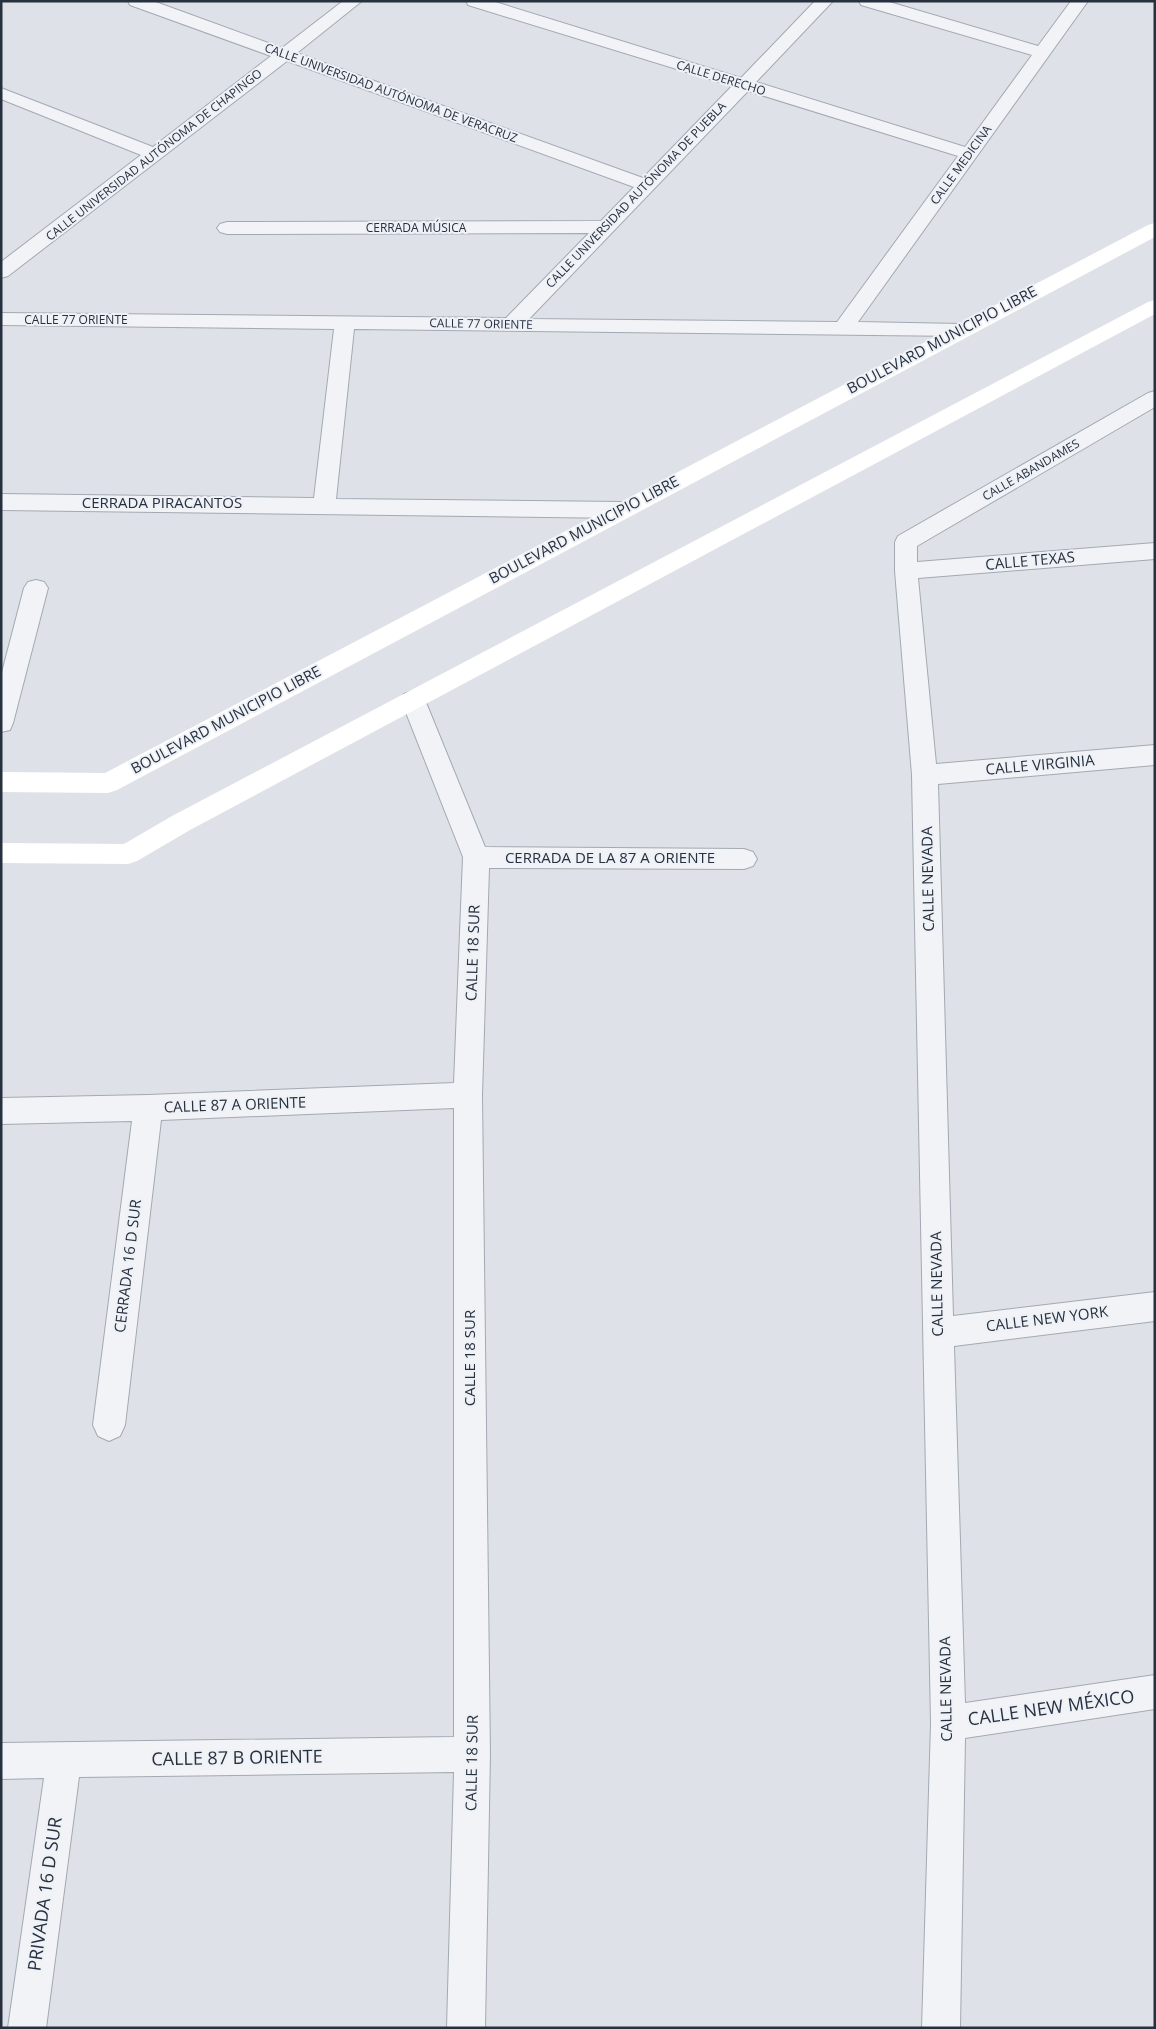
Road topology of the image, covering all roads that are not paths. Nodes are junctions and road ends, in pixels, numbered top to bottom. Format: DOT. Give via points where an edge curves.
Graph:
graph roads {
  1 [pos="136,1"];
  2 [pos="354,1"];
  3 [pos="474,1"];
  4 [pos="825,1"];
  5 [pos="867,1"];
  6 [pos="1080,1"];
  7 [pos="1043,53"];
  8 [pos="284,55"];
  9 [pos="744,84"];
  10 [pos="1,93"];
  11 [pos="155,154"];
  12 [pos="969,154"];
  13 [pos="646,185"];
  14 [pos="606,227"];
  15 [pos="227,228"];
  16 [pos="1155,229"];
  17 [pos="1,272"];
  18 [pos="1155,306"];
  19 [pos="1,319"];
  20 [pos="345,322"];
  21 [pos="511,325"];
  22 [pos="843,328"];
  23 [pos="961,330"];
  24 [pos="1155,398"];
  25 [pos="1,502"];
  26 [pos="324,505"];
  27 [pos="622,510"];
  28 [pos="906,542"];
  29 [pos="1155,551"];
  30 [pos="906,571"];
  31 [pos="36,588"];
  32 [pos="413,700"];
  33 [pos="1,723"];
  34 [pos="1155,755"];
  35 [pos="925,775"];
  36 [pos="1,782"];
  37 [pos="1,853"];
  38 [pos="476,857"];
  39 [pos="744,859"];
  40 [pos="468,1095"];
  41 [pos="148,1108"];
  42 [pos="1,1111"];
  43 [pos="1155,1306"];
  44 [pos="938,1333"];
  45 [pos="109,1425"];
  46 [pos="1155,1692"];
  47 [pos="948,1723"];
  48 [pos="472,1754"];
  49 [pos="1,1761"];
  50 [pos="64,1761"];
  51 [pos="27,2028"];
  52 [pos="466,2028"];
  53 [pos="941,2028"];
  1 -- 8 [label="street, CALLE UNIVERSIDAD AUTÓNOMA DE VERACRUZ"];
  2 -- 8 [label="street, CALLE UNIVERSIDAD AUTÓNOMA DE CHAPINGO"];
  3 -- 9 [label="street, CALLE DERECHO"];
  4 -- 9 [label="street, CALLE UNIVERSIDAD AUTÓNOMA DE PUEBLA"];
  5 -- 7 [label="street"];
  6 -- 7 [label="street, CALLE MEDICINA"];
  7 -- 12 [label="street, CALLE MEDICINA"];
  8 -- 11 [label="street, CALLE UNIVERSIDAD AUTÓNOMA DE CHAPINGO"];
  8 -- 13 [label="street, CALLE UNIVERSIDAD AUTÓNOMA DE VERACRUZ"];
  9 -- 12 [label="street, CALLE DERECHO"];
  9 -- 13 [label="street, CALLE UNIVERSIDAD AUTÓNOMA DE PUEBLA"];
  10 -- 11 [label="street"];
  11 -- 17 [label="street, CALLE UNIVERSIDAD AUTÓNOMA DE CHAPINGO"];
  12 -- 22 [label="street, CALLE MEDICINA"];
  13 -- 14 [label="street, CALLE UNIVERSIDAD AUTÓNOMA DE PUEBLA"];
  14 -- 15 [label="street, CERRADA MÚSICA"];
  14 -- 21 [label="street, CALLE UNIVERSIDAD AUTÓNOMA DE PUEBLA"];
  16 -- 23 [label="main road, BOULEVARD MUNICIPIO LIBRE"];
  18 -- 32 [label="main road"];
  19 -- 20 [label="street, CALLE 77 ORIENTE"];
  20 -- 21 [label="street, CALLE 77 ORIENTE"];
  20 -- 26 [label="street"];
  21 -- 22 [label="street, CALLE 77 ORIENTE"];
  22 -- 23 [label="street, CALLE 77 ORIENTE"];
  23 -- 27 [label="main road, BOULEVARD MUNICIPIO LIBRE"];
  24 -- 28 [label="street, CALLE ABANDAMES"];
  25 -- 26 [label="street, CERRADA PIRACANTOS"];
  26 -- 27 [label="street, CERRADA PIRACANTOS"];
  27 -- 36 [label="main road, BOULEVARD MUNICIPIO LIBRE" via="108,783"];
  28 -- 30 [label="street, CALLE NEVADA"];
  29 -- 30 [label="street, CALLE TEXAS"];
  30 -- 35 [label="street, CALLE NEVADA"];
  31 -- 33 [label="street"];
  32 -- 37 [label="main road" via="128,854"];
  32 -- 38 [label="street, CALLE 18 SUR"];
  34 -- 35 [label="street, CALLE VIRGINIA"];
  35 -- 44 [label="street, CALLE NEVADA"];
  38 -- 39 [label="street, CERRADA DE LA 87 A ORIENTE"];
  38 -- 40 [label="street, CALLE 18 SUR"];
  40 -- 41 [label="street, CALLE 87 A ORIENTE"];
  40 -- 48 [label="street, CALLE 18 SUR"];
  41 -- 42 [label="street, CALLE 87 A ORIENTE"];
  41 -- 45 [label="street, CERRADA 16 D SUR"];
  43 -- 44 [label="street, CALLE NEW YORK"];
  44 -- 47 [label="street, CALLE NEVADA"];
  46 -- 47 [label="street, CALLE NEW MÉXICO"];
  47 -- 53 [label="street, CALLE NEVADA"];
  48 -- 50 [label="street, CALLE 87 B ORIENTE"];
  48 -- 52 [label="street, CALLE 18 SUR"];
  49 -- 50 [label="street, CALLE 87 B ORIENTE"];
  50 -- 51 [label="street, PRIVADA 16 D SUR"];
}
